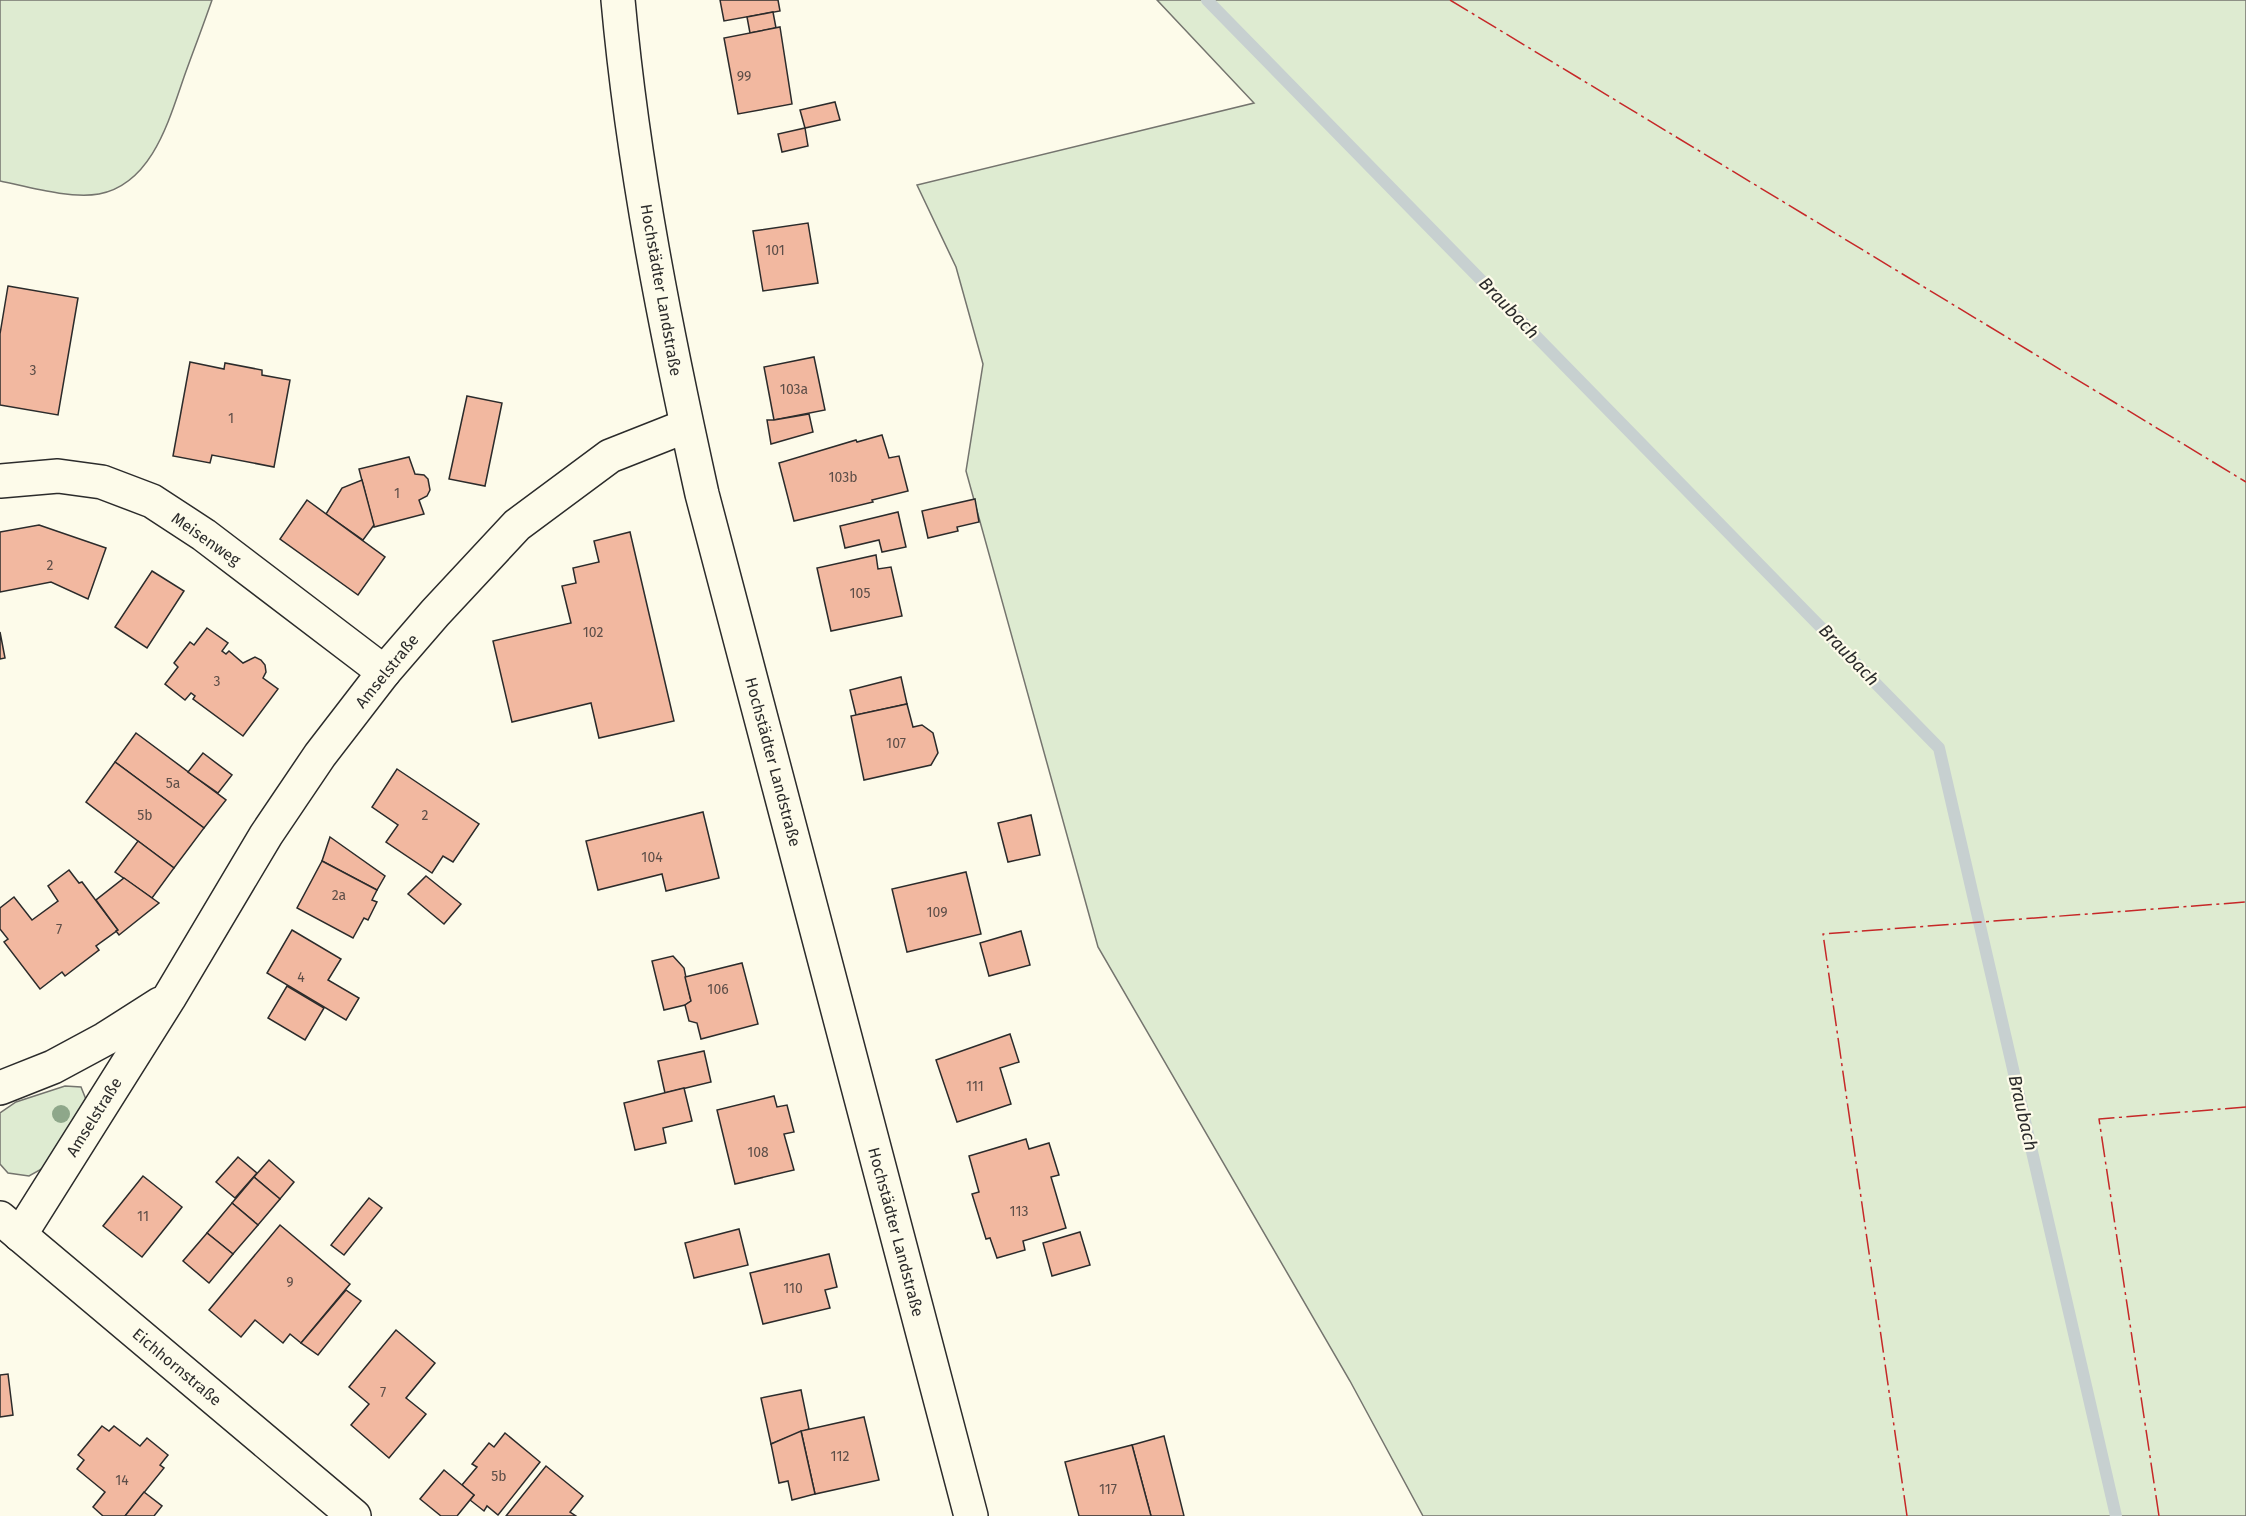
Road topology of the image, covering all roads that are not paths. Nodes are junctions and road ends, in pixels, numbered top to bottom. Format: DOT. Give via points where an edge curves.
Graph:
graph roads {
  1 [pos="618,0"];
  2 [pos="686,426"];
  3 [pos="0,482"];
  4 [pos="384,672"];
  5 [pos="169,998"];
  6 [pos="0,1088"];
  7 [pos="10,1227"];
  8 [pos="354,1516"];
  9 [pos="971,1516"];
  1 -- 2 [label="street, Hochstädter Landstraße" via="635,144"];
  2 -- 4 [label="street, Amselstraße" via="610,456 517,525"];
  2 -- 9 [label="street, Hochstädter Landstraße"];
  3 -- 4 [label="street, Meisenweg" via="58,476 102,482 152,501 204,535"];
  4 -- 5 [label="street, Amselstraße" via="320,755 266,835"];
  5 -- 6 [label="street, Amselstraße" via="105,1039"];
  5 -- 7 [label="street, Amselstraße"];
  7 -- 8 [label="street, Eichhornstraße"];
}
